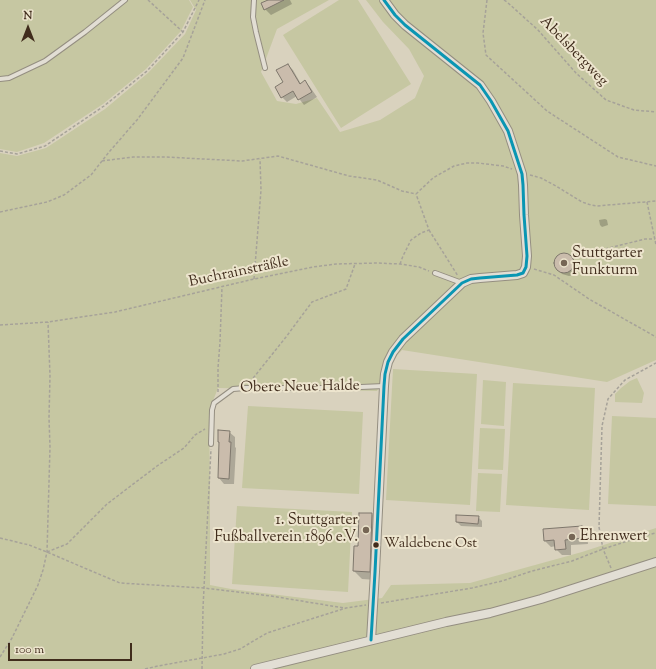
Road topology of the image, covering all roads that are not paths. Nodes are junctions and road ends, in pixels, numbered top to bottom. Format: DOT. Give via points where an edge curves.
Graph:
graph roads {
  1 [pos="125,0"];
  2 [pos="254,0"];
  3 [pos="384,0"];
  4 [pos="266,68"];
  5 [pos="0,80"];
  6 [pos="435,273"];
  7 [pos="462,283"];
  8 [pos="384,386"];
  9 [pos="211,444"];
  10 [pos="656,562"];
  11 [pos="370,640"];
  12 [pos="255,669"];
  1 -- 5 [label="lane" via="45,61"];
  2 -- 4 [label="lane" via="253,17"];
  3 -- 7 [label="street" via="405,25 480,86 492,100 508,131 522,174 527,256 523,273 475,278"];
  6 -- 7 [label="lane"];
  7 -- 8 [label="street" via="403,339 393,352 388,362"];
  8 -- 9 [label="lane, Obere Neue Halde" via="233,389 214,404"];
  8 -- 11 [label="street"];
  10 -- 11 [label="street" via="490,613"];
  11 -- 12 [label="street"];
}
